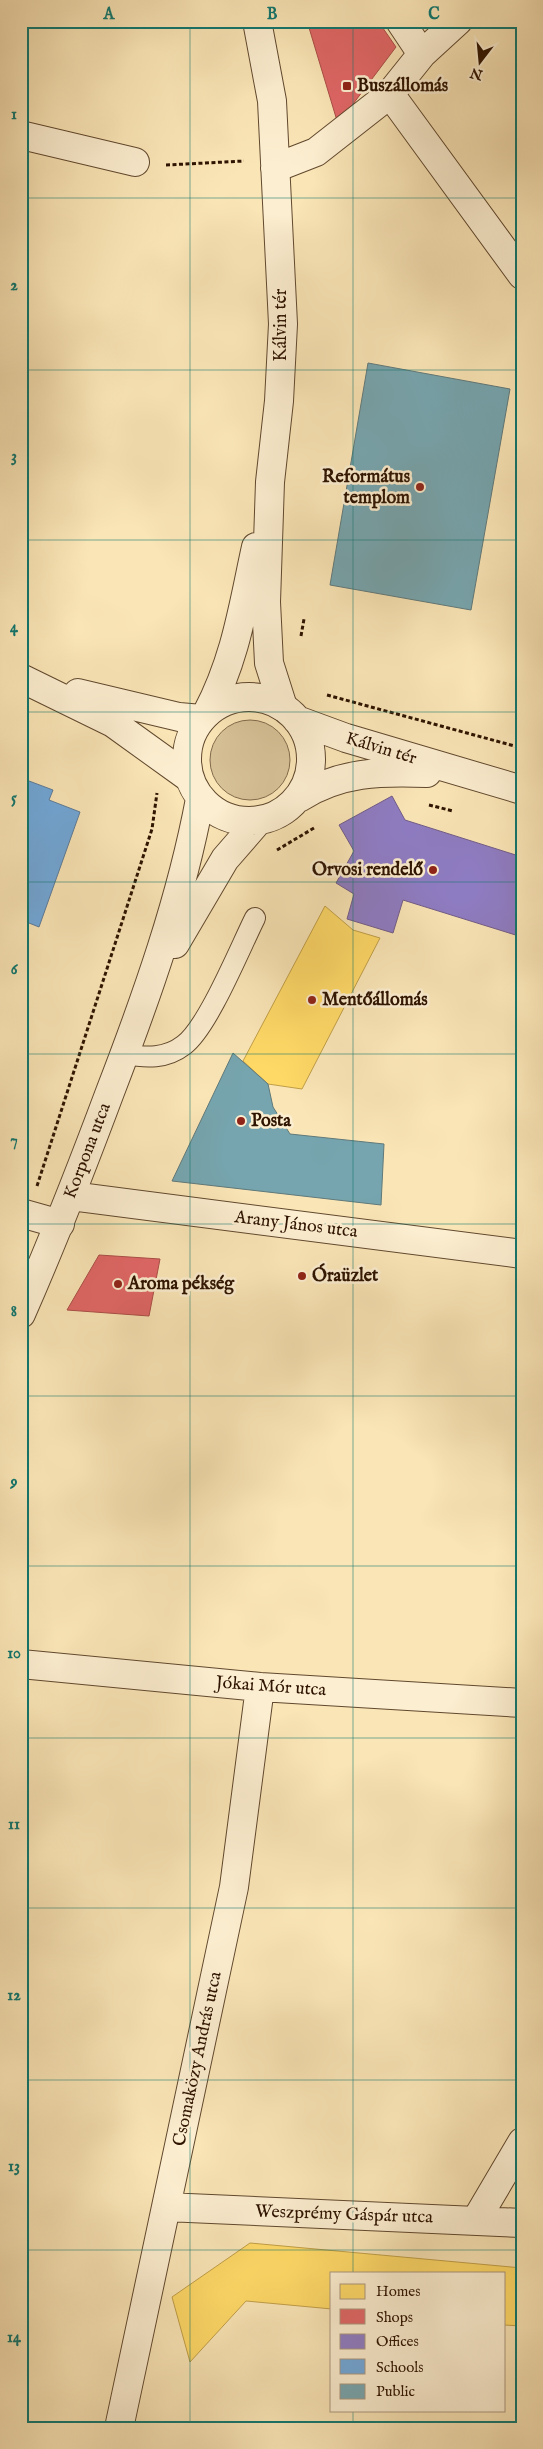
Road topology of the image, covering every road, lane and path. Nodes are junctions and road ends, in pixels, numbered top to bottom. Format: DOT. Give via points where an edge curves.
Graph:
graph roads {
  1 [pos="257,21"];
  2 [pos="400,21"];
  3 [pos="458,21"];
  4 [pos="422,54"];
  5 [pos="390,94"];
  6 [pos="21,135"];
  7 [pos="135,162"];
  8 [pos="275,163"];
  9 [pos="522,275"];
  10 [pos="270,482"];
  11 [pos="21,677"];
  12 [pos="345,699"];
  13 [pos="290,714"];
  14 [pos="204,716"];
  15 [pos="522,748"];
  16 [pos="466,774"];
  17 [pos="194,788"];
  18 [pos="522,790"];
  19 [pos="299,798"];
  20 [pos="258,822"];
  21 [pos="152,830"];
  22 [pos="255,918"];
  23 [pos="150,986"];
  24 [pos="125,1054"];
  25 [pos="71,1196"];
  26 [pos="24,1214"];
  27 [pos="60,1224"];
  28 [pos="522,1254"];
  29 [pos="21,1314"];
  30 [pos="21,1664"];
  31 [pos="260,1687"];
  32 [pos="522,1703"];
  33 [pos="522,2142"];
  34 [pos="166,2207"];
  35 [pos="476,2220"];
  36 [pos="522,2222"];
  37 [pos="120,2428"];
  1 -- 8 [label="street, Kálvin tér" via="272,101"];
  2 -- 4 [label="street"];
  3 -- 4 [label="street"];
  4 -- 5 [label="street"];
  5 -- 8 [label="street" via="316,152"];
  5 -- 9 [label="street"];
  6 -- 7 [label="street"];
  7 -- 8 [label="path" via="155,166"];
  8 -- 10 [label="street, Kálvin tér" via="283,324"];
  10 -- 13 [label="street, Kálvin tér" via="266,602 269,663"];
  10 -- 14 [label="street, Kálvin tér" via="233,654 223,683"];
  11 -- 14 [label="street" via="179,717"];
  11 -- 17 [label="street" via="113,723"];
  12 -- 15 [label="path"];
  13 -- 14 [label="street" via="252,697 236,698"];
  13 -- 16 [label="street, Kálvin tér" via="346,738"];
  13 -- 19 [label="street" via="306,734 311,758 307,783"];
  14 -- 17 [label="street" via="190,736 186,756"];
  16 -- 18 [label="street, Kálvin tér"];
  16 -- 19 [label="street, Kálvin tér" via="385,771 353,775 315,787"];
  17 -- 20 [label="street" via="216,813 236,821"];
  17 -- 23 [label="street, Korpona utca" via="181,889"];
  19 -- 20 [label="street" via="281,813"];
  20 -- 23 [label="street, Korpona utca" via="216,871"];
  21 -- 26 [label="path"];
  22 -- 24 [label="lane" via="201,1026 184,1045 166,1055 146,1058"];
  23 -- 24 [label="street, Korpona utca"];
  24 -- 25 [label="street, Korpona utca"];
  25 -- 27 [label="street, Korpona utca"];
  25 -- 28 [label="street, Arany János utca"];
  26 -- 27 [label="street"];
  27 -- 29 [label="street, Korpona utca"];
  30 -- 31 [label="street, Jókai Mór utca"];
  31 -- 32 [label="street, Jókai Mór utca"];
  31 -- 34 [label="street, Csomaközy András utca" via="234,1887"];
  33 -- 35 [label="street"];
  34 -- 35 [label="street, Weszprémy Gáspár utca"];
  34 -- 37 [label="street, Csomaközy András utca"];
  35 -- 36 [label="street, Weszprémy Gáspár utca"];
}
